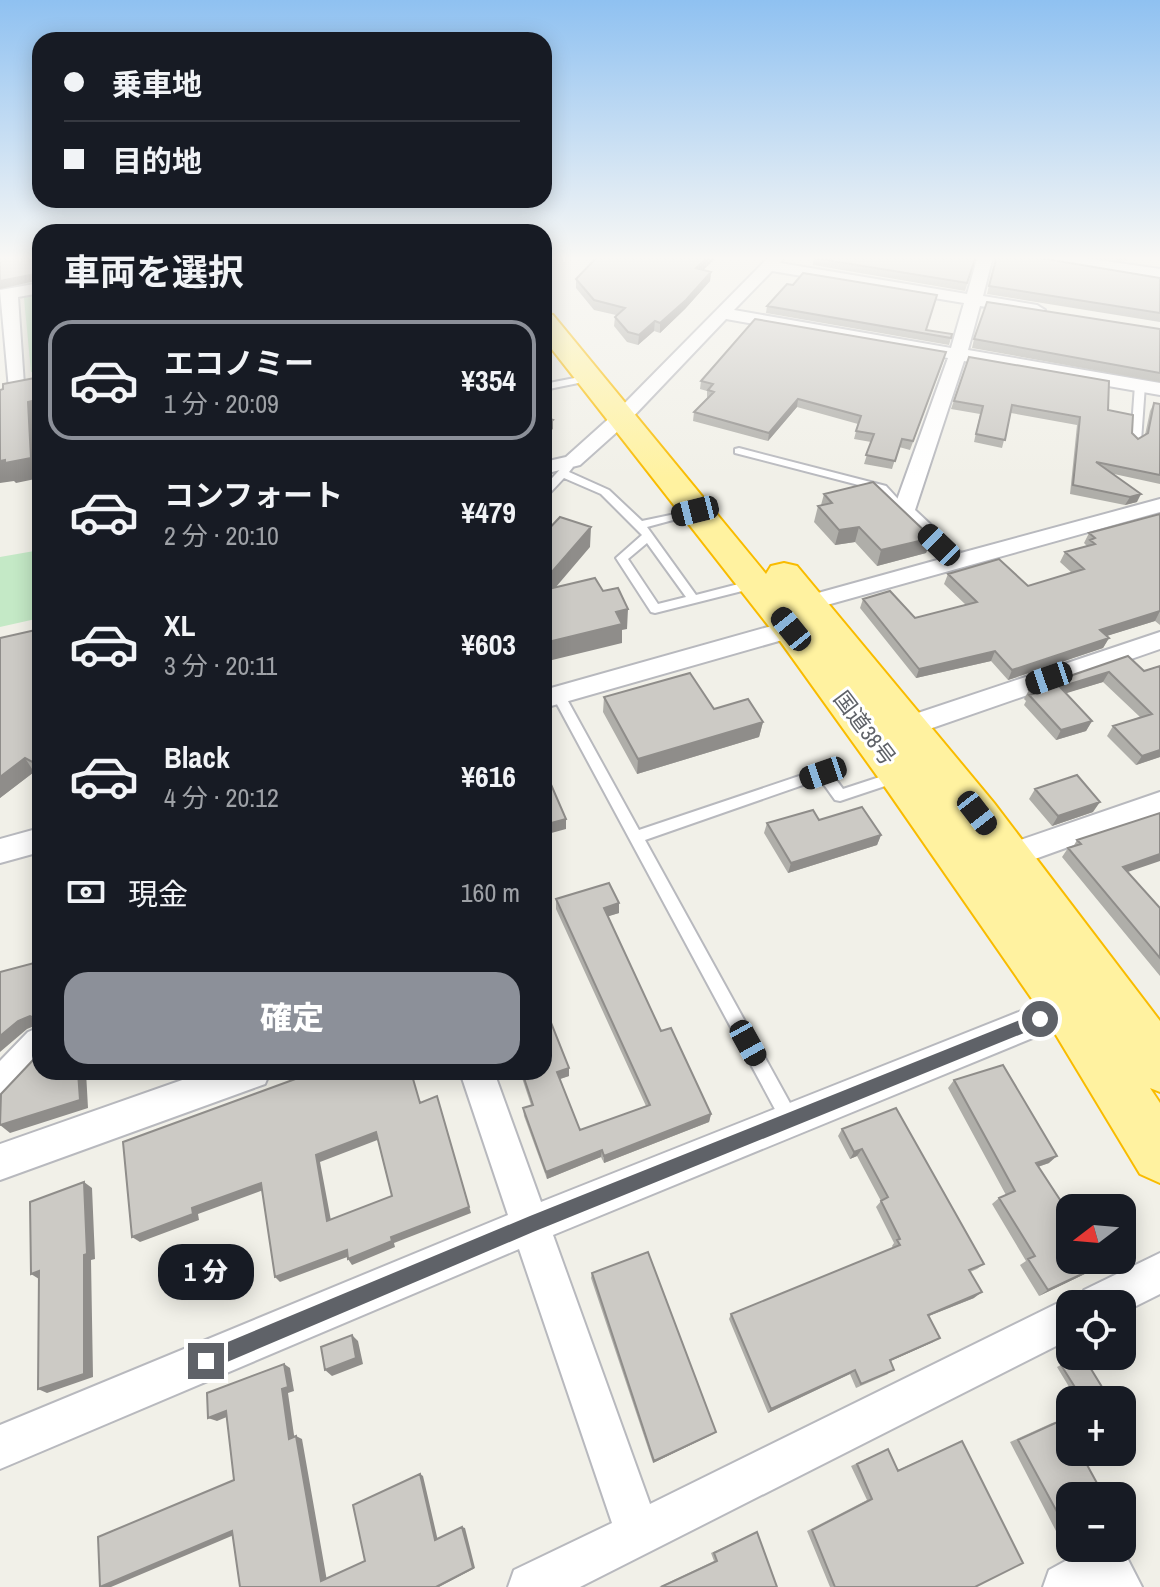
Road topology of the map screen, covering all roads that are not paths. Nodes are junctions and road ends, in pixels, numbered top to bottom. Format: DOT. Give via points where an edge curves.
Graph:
graph roads {
  1 [pos="6,330"];
  2 [pos="575,330"];
  3 [pos="704,330"];
  4 [pos="822,330"];
  5 [pos="964,330"];
  6 [pos="552,337"];
  7 [pos="958,353"];
  8 [pos="590,378"];
  9 [pos="32,381"];
  10 [pos="552,385"];
  11 [pos="1140,385"];
  12 [pos="7,386"];
  13 [pos="1160,389"];
  14 [pos="630,408"];
  15 [pos="1136,441"];
  16 [pos="739,451"];
  17 [pos="560,467"];
  18 [pos="1160,505"];
  19 [pos="695,511"];
  20 [pos="904,511"];
  21 [pos="640,525"];
  22 [pos="648,536"];
  23 [pos="956,561"];
  24 [pos="754,584"];
  25 [pos="693,599"];
  26 [pos="799,616"];
  27 [pos="1160,640"];
  28 [pos="552,697"];
  29 [pos="552,699"];
  30 [pos="909,726"];
  31 [pos="900,775"];
  32 [pos="1160,803"];
  33 [pos="636,837"];
  34 [pos="32,842"];
  35 [pos="0,851"];
  36 [pos="1010,856"];
  37 [pos="1109,991"];
  38 [pos="1068,1008"];
  39 [pos="1153,1043"];
  40 [pos="32,1052"];
  41 [pos="231,1080"];
  42 [pos="480,1080"];
  43 [pos="0,1086"];
  44 [pos="790,1120"];
  45 [pos="1160,1154"];
  46 [pos="0,1162"];
  47 [pos="530,1225"];
  48 [pos="1160,1273"];
  49 [pos="1126,1290"];
  50 [pos="1056,1325"];
  51 [pos="0,1447"];
  52 [pos="638,1533"];
  53 [pos="531,1587"];
  54 [pos="1066,1587"];
  55 [pos="1119,1587"];
  1 -- 12 [label="street"];
  2 -- 14 [label="highway, 国道38号"];
  3 -- 14 [label="street"];
  4 -- 7 [label="street"];
  5 -- 7 [label="street"];
  6 -- 8 [label="highway, 国道38号"];
  7 -- 11 [label="street"];
  7 -- 20 [label="street"];
  8 -- 10 [label="lane"];
  8 -- 14 [label="highway, 国道38号"];
  9 -- 12 [label="street"];
  11 -- 13 [label="street"];
  11 -- 15 [label="lane"];
  14 -- 17 [label="street"];
  14 -- 19 [label="highway, 国道38号"];
  14 -- 26 [label="highway, 国道38号"];
  16 -- 20 [label="lane" via="882,488"];
  17 -- 21 [label="lane" via="605,492"];
  18 -- 23 [label="street"];
  19 -- 21 [label="lane"];
  19 -- 24 [label="highway, 国道38号"];
  20 -- 23 [label="street"];
  21 -- 22 [label="lane"];
  22 -- 25 [label="lane"];
  22 -- 25 [label="lane" via="622,558 655,609"];
  23 -- 26 [label="street"];
  24 -- 25 [label="lane"];
  24 -- 26 [label="highway, 国道38号"];
  26 -- 28 [label="street"];
  26 -- 30 [label="highway, 国道38号"];
  26 -- 31 [label="highway, 国道38号"];
  27 -- 30 [label="street"];
  29 -- 33 [label="lane"];
  30 -- 36 [label="highway, 国道38号"];
  31 -- 33 [label="lane" via="840,796 823,773"];
  31 -- 38 [label="highway, 国道38号"];
  32 -- 36 [label="street"];
  33 -- 44 [label="lane"];
  34 -- 35 [label="street"];
  36 -- 37 [label="highway, 国道38号"];
  37 -- 38 [label="street"];
  37 -- 39 [label="highway, 国道38号"];
  38 -- 44 [label="street"];
  38 -- 45 [label="highway, 国道38号"];
  40 -- 43 [label="street"];
  41 -- 46 [label="street"];
  42 -- 47 [label="street"];
  44 -- 47 [label="street"];
  47 -- 51 [label="street"];
  47 -- 52 [label="street"];
  48 -- 49 [label="street"];
  50 -- 52 [label="street"];
  52 -- 53 [label="street"];
  54 -- 55 [label="street" via="1106,1564"];
}
